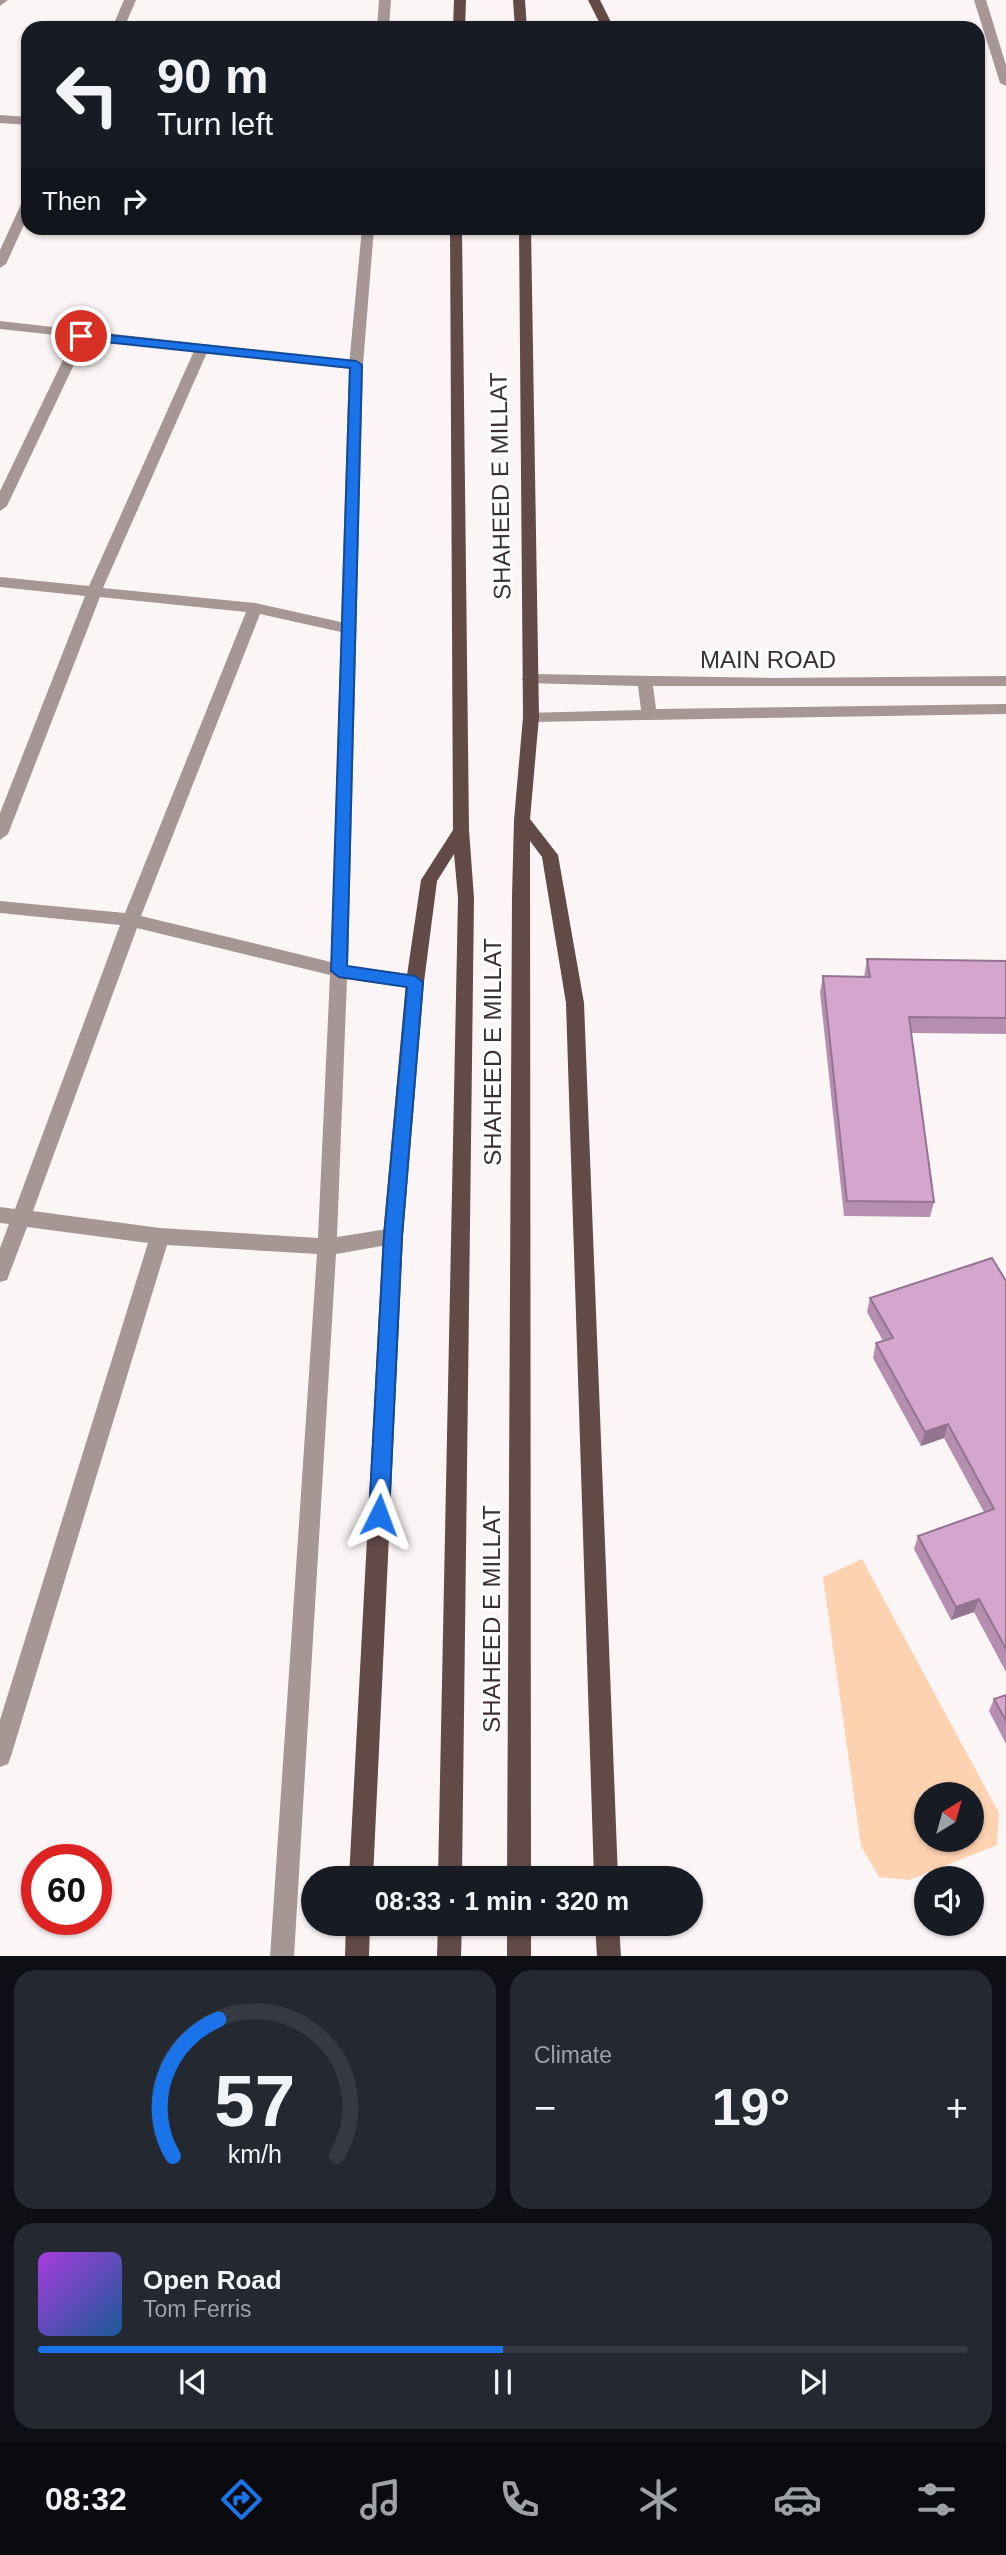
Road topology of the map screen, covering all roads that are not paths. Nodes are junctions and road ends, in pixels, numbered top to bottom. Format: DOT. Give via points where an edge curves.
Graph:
graph roads {
  1 [pos="130,0"];
  2 [pos="385,0"];
  3 [pos="460,0"];
  4 [pos="519,0"];
  5 [pos="594,0"];
  6 [pos="981,0"];
  7 [pos="121,21"];
  8 [pos="384,21"];
  9 [pos="459,21"];
  10 [pos="520,21"];
  11 [pos="604,21"];
  12 [pos="1006,83"];
  13 [pos="0,119"];
  14 [pos="21,120"];
  15 [pos="21,218"];
  16 [pos="367,235"];
  17 [pos="456,235"];
  18 [pos="525,235"];
  19 [pos="0,264"];
  20 [pos="0,325"];
  21 [pos="81,336"];
  22 [pos="202,348"];
  23 [pos="356,365"];
  24 [pos="0,506"];
  25 [pos="0,582"];
  26 [pos="94,592"];
  27 [pos="255,608"];
  28 [pos="348,629"];
  29 [pos="530,679"];
  30 [pos="645,681"];
  31 [pos="1006,681"];
  32 [pos="772,683"];
  33 [pos="1006,709"];
  34 [pos="774,714"];
  35 [pos="649,715"];
  36 [pos="531,718"];
  37 [pos="522,820"];
  38 [pos="461,830"];
  39 [pos="0,834"];
  40 [pos="2,911"];
  41 [pos="131,920"];
  42 [pos="339,971"];
  43 [pos="415,982"];
  44 [pos="0,1215"];
  45 [pos="21,1217"];
  46 [pos="160,1236"];
  47 [pos="393,1236"];
  48 [pos="327,1247"];
  49 [pos="0,1274"];
  50 [pos="9,1702"];
  51 [pos="0,1756"];
  52 [pos="361,1866"];
  53 [pos="450,1866"];
  54 [pos="519,1866"];
  55 [pos="606,1866"];
  56 [pos="357,1936"];
  57 [pos="450,1936"];
  58 [pos="519,1936"];
  59 [pos="607,1936"];
  60 [pos="282,1956"];
  61 [pos="356,1956"];
  62 [pos="449,1956"];
  63 [pos="519,1956"];
  64 [pos="608,1956"];
  1 -- 7 [label="street"];
  2 -- 8 [label="street"];
  3 -- 9 [label="main road"];
  4 -- 10 [label="main road"];
  5 -- 11 [label="main road"];
  6 -- 12 [label="street"];
  13 -- 14 [label="street"];
  15 -- 19 [label="street"];
  16 -- 23 [label="street"];
  17 -- 38 [label="main road, SHAHEED E MILLAT"];
  18 -- 29 [label="main road, SHAHEED E MILLAT"];
  20 -- 21 [label="street"];
  21 -- 22 [label="street"];
  21 -- 24 [label="street"];
  22 -- 23 [label="street"];
  22 -- 26 [label="street"];
  23 -- 28 [label="street"];
  25 -- 26 [label="street"];
  26 -- 27 [label="street"];
  26 -- 39 [label="street"];
  27 -- 28 [label="street"];
  27 -- 41 [label="street"];
  28 -- 42 [label="street"];
  29 -- 30 [label="street, MAIN ROAD"];
  29 -- 36 [label="main road, SHAHEED E MILLAT"];
  30 -- 32 [label="street, MAIN ROAD"];
  30 -- 35 [label="street"];
  31 -- 32 [label="street, MAIN ROAD"];
  32 -- 34 [label="street"];
  33 -- 34 [label="street"];
  34 -- 35 [label="street"];
  35 -- 36 [label="street"];
  36 -- 37 [label="main road, SHAHEED E MILLAT"];
  37 -- 54 [label="main road, SHAHEED E MILLAT"];
  37 -- 55 [label="main road" via="550,855 575,1003"];
  38 -- 43 [label="main road" via="429,880"];
  38 -- 53 [label="main road, SHAHEED E MILLAT" via="466,898"];
  40 -- 41 [label="street"];
  41 -- 42 [label="street"];
  41 -- 45 [label="street"];
  42 -- 43 [label="street"];
  42 -- 48 [label="street"];
  43 -- 47 [label="main road"];
  44 -- 45 [label="street"];
  45 -- 46 [label="street"];
  45 -- 49 [label="street"];
  46 -- 48 [label="street"];
  46 -- 50 [label="street"];
  47 -- 48 [label="street"];
  47 -- 52 [label="main road"];
  48 -- 60 [label="street"];
  50 -- 51 [label="street"];
  56 -- 61 [label="main road"];
  57 -- 62 [label="main road"];
  58 -- 63 [label="main road"];
  59 -- 64 [label="main road"];
}
